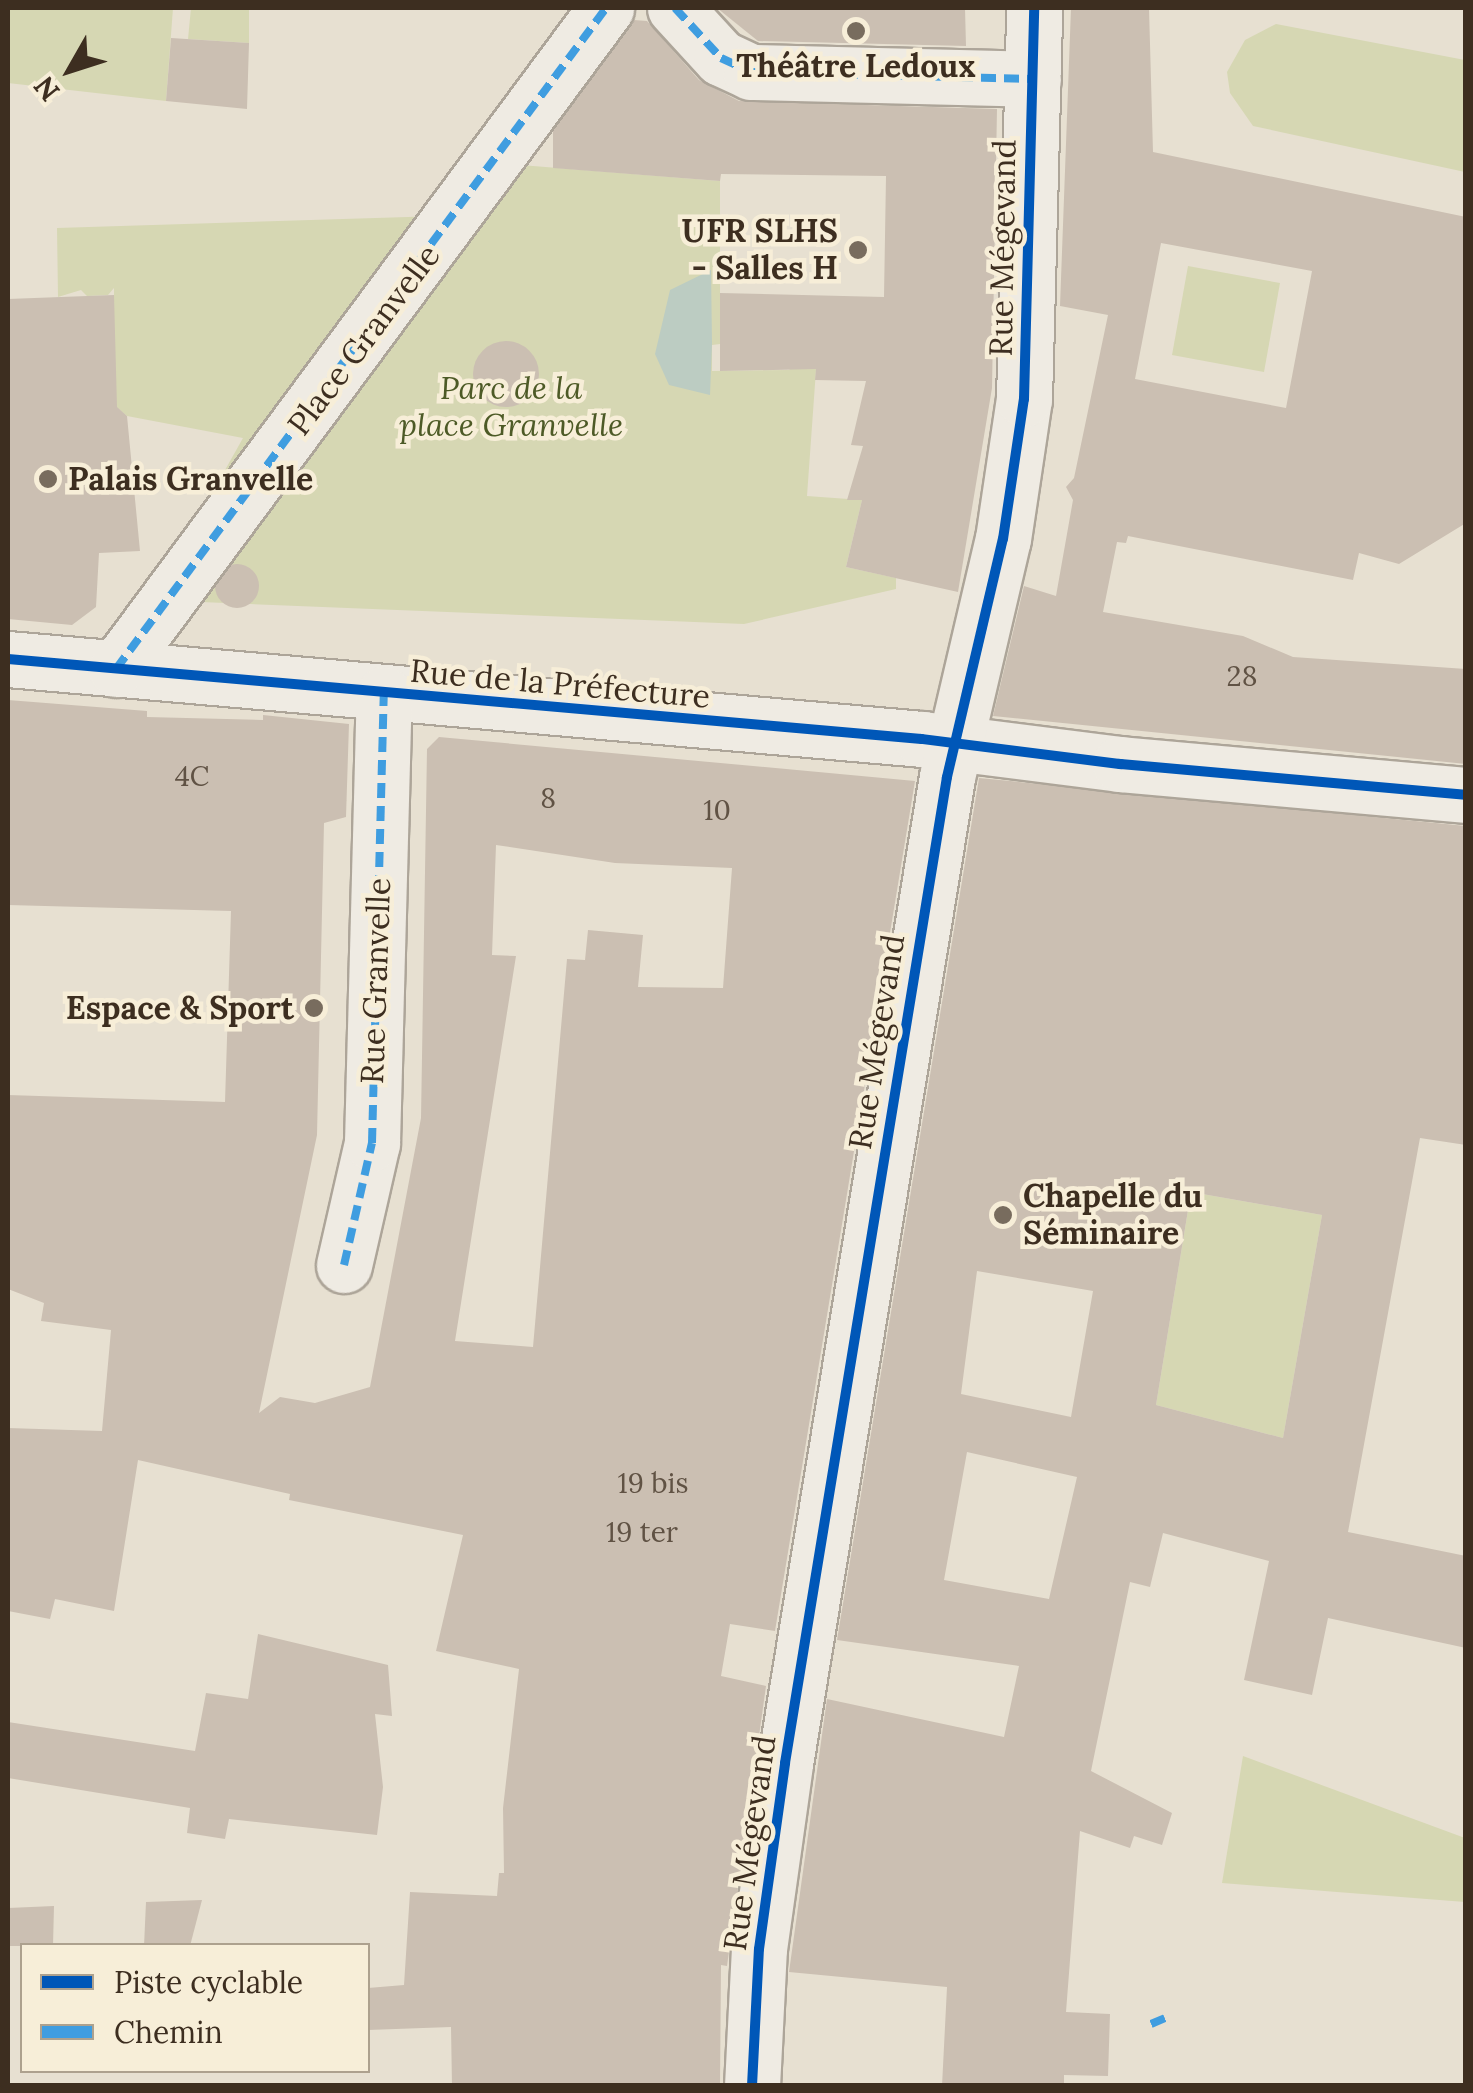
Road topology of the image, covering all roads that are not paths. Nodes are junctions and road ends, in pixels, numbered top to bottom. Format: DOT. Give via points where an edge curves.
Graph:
graph roads {
  1 [pos="606,8"];
  2 [pos="675,8"];
  3 [pos="1034,8"];
  4 [pos="1033,79"];
  5 [pos="8,659"];
  6 [pos="116,669"];
  7 [pos="384,694"];
  8 [pos="953,744"];
  9 [pos="1466,795"];
  10 [pos="344,1264"];
  11 [pos="752,2086"];
  1 -- 6 [label="street, Place Granvelle"];
  2 -- 4 [label="street" via="721,58 751,72"];
  3 -- 4 [label="street, Rue Mégevand"];
  4 -- 8 [label="street, Rue Mégevand" via="1024,399 1003,539"];
  5 -- 6 [label="street, Rue de la Préfecture"];
  6 -- 7 [label="street, Rue de la Préfecture"];
  7 -- 8 [label="street, Rue de la Préfecture"];
  7 -- 10 [label="street, Rue Granvelle" via="372,1143"];
  8 -- 9 [label="street, Rue de la Préfecture"];
  8 -- 11 [label="street, Rue Mégevand" via="785,1763 759,1949"];
}
